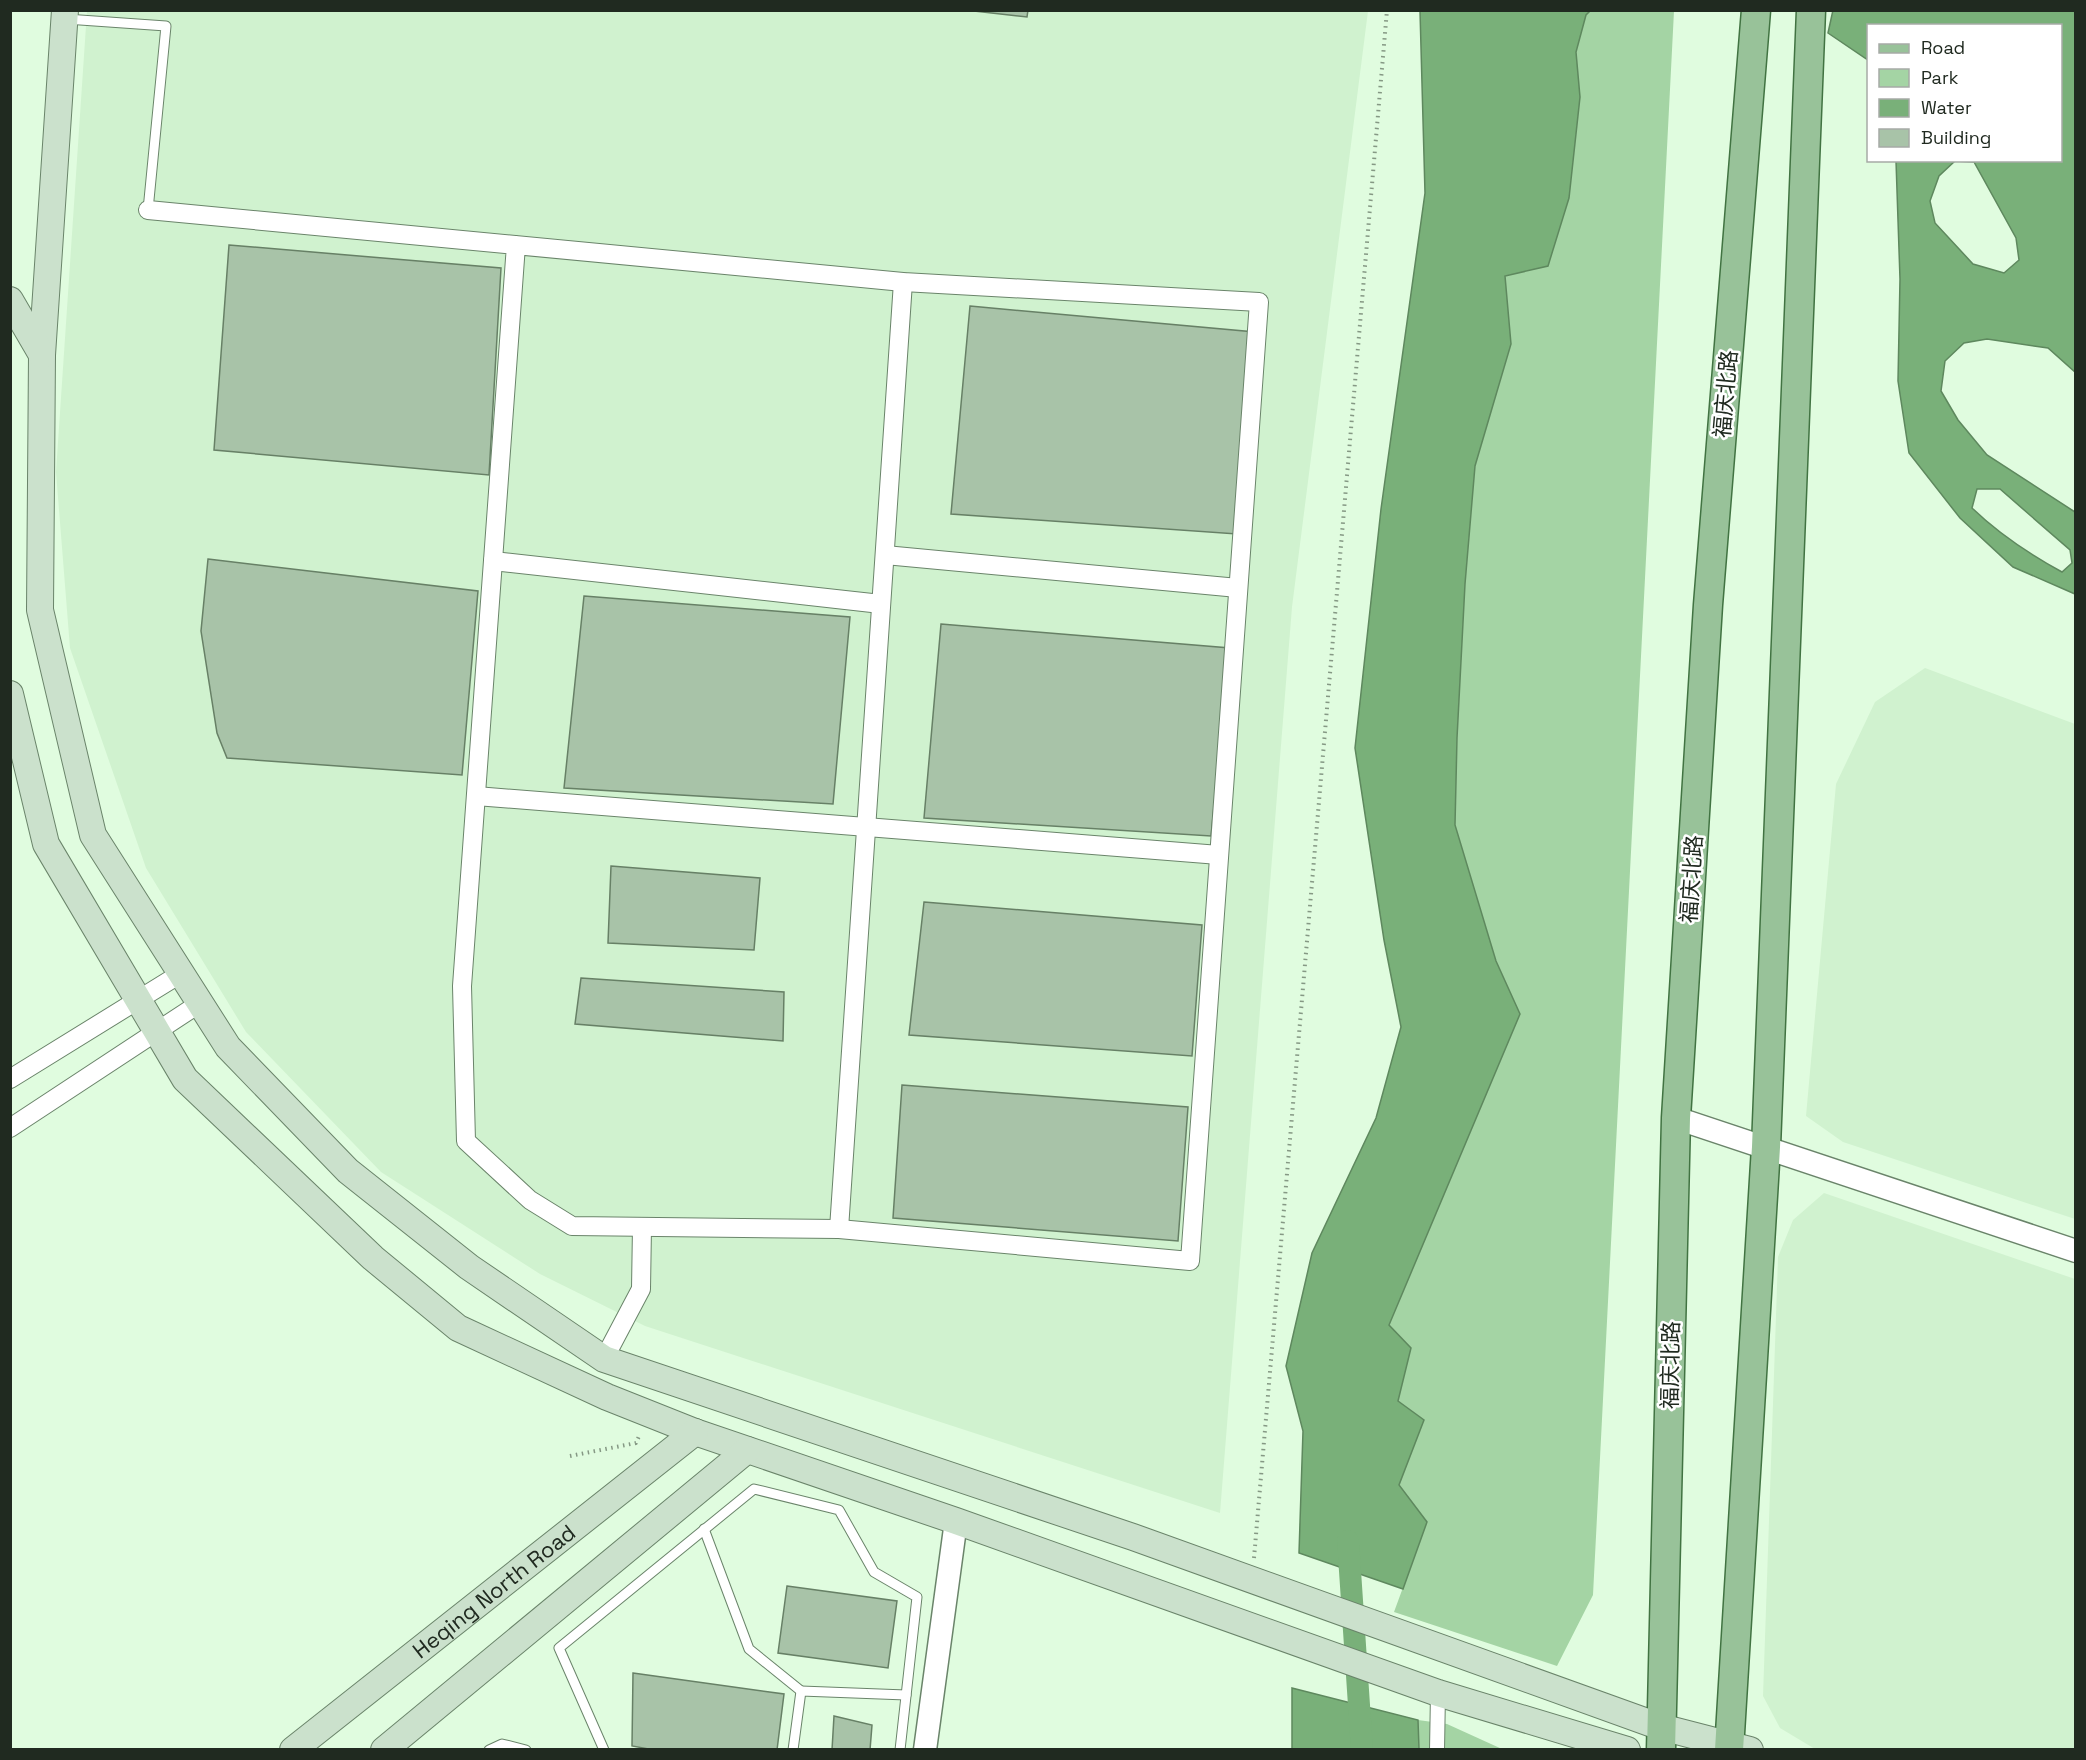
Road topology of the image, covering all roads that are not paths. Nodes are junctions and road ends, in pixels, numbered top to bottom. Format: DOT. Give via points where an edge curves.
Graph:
graph roads {
  1 [pos="65,15"];
  2 [pos="1755,20"];
  3 [pos="1811,21"];
  4 [pos="148,210"];
  5 [pos="516,245"];
  6 [pos="903,282"];
  7 [pos="10,300"];
  8 [pos="42,355"];
  9 [pos="885,555"];
  10 [pos="493,561"];
  11 [pos="1238,588"];
  12 [pos="881,604"];
  13 [pos="10,694"];
  14 [pos="476,796"];
  15 [pos="866,827"];
  16 [pos="1219,855"];
  17 [pos="180,974"];
  18 [pos="139,999"];
  19 [pos="200,1003"];
  20 [pos="158,1031"];
  21 [pos="10,1079"];
  22 [pos="1676,1118"];
  23 [pos="10,1128"];
  24 [pos="1766,1147"];
  25 [pos="642,1227"];
  26 [pos="838,1229"];
  27 [pos="2076,1251"];
  28 [pos="604,1359"];
  29 [pos="695,1432"];
  30 [pos="747,1450"];
  31 [pos="956,1521"];
  32 [pos="704,1529"];
  33 [pos="801,1691"];
  34 [pos="1438,1694"];
  35 [pos="906,1695"];
  36 [pos="1661,1738"];
  37 [pos="301,1747"];
  38 [pos="1736,1747"];
  39 [pos="384,1749"];
  40 [pos="489,1749"];
  41 [pos="526,1749"];
  42 [pos="604,1749"];
  43 [pos="794,1749"];
  44 [pos="900,1749"];
  45 [pos="925,1749"];
  46 [pos="1437,1749"];
  47 [pos="1627,1749"];
  1 -- 4 [label="lane" via="166,26"];
  1 -- 8 [label="main road"];
  2 -- 22 [label="main road, 福庆北路" via="1708,605"];
  3 -- 24 [label="main road"];
  4 -- 5 [label="street"];
  5 -- 6 [label="street"];
  5 -- 10 [label="street"];
  6 -- 9 [label="street"];
  6 -- 11 [label="street" via="1259,302"];
  7 -- 8 [label="main road"];
  8 -- 17 [label="main road" via="40,610 93,835"];
  9 -- 11 [label="street"];
  9 -- 12 [label="street"];
  10 -- 12 [label="street"];
  10 -- 14 [label="street"];
  11 -- 16 [label="street"];
  12 -- 15 [label="street"];
  13 -- 18 [label="main road" via="46,844"];
  14 -- 15 [label="street"];
  14 -- 25 [label="street" via="462,986 466,1141 530,1200 572,1226"];
  15 -- 16 [label="street"];
  15 -- 26 [label="street"];
  16 -- 26 [label="street" via="1190,1261"];
  17 -- 18 [label="street"];
  17 -- 19 [label="main road"];
  18 -- 20 [label="main road"];
  18 -- 21 [label="street"];
  19 -- 20 [label="street"];
  19 -- 28 [label="main road" via="228,1047 348,1171 469,1267"];
  20 -- 23 [label="street"];
  20 -- 29 [label="main road" via="186,1079 373,1258 458,1328"];
  22 -- 24 [label="street"];
  22 -- 36 [label="main road, 福庆北路"];
  24 -- 27 [label="street"];
  24 -- 38 [label="main road"];
  25 -- 26 [label="street"];
  25 -- 28 [label="street" via="641,1289"];
  28 -- 36 [label="main road" via="1133,1537 1383,1628"];
  29 -- 30 [label="main road"];
  29 -- 37 [label="main road, Heqing North Road"];
  30 -- 31 [label="main road"];
  30 -- 39 [label="main road"];
  31 -- 34 [label="main road"];
  31 -- 45 [label="street"];
  32 -- 33 [label="lane" via="749,1649"];
  32 -- 35 [label="lane" via="754,1489 839,1510 874,1572 917,1597"];
  32 -- 42 [label="lane" via="559,1648"];
  33 -- 35 [label="lane"];
  33 -- 43 [label="lane"];
  34 -- 46 [label="street"];
  34 -- 47 [label="main road"];
  35 -- 44 [label="lane"];
  36 -- 38 [label="main road"];
  40 -- 41 [label="lane" via="502,1744"];
}
